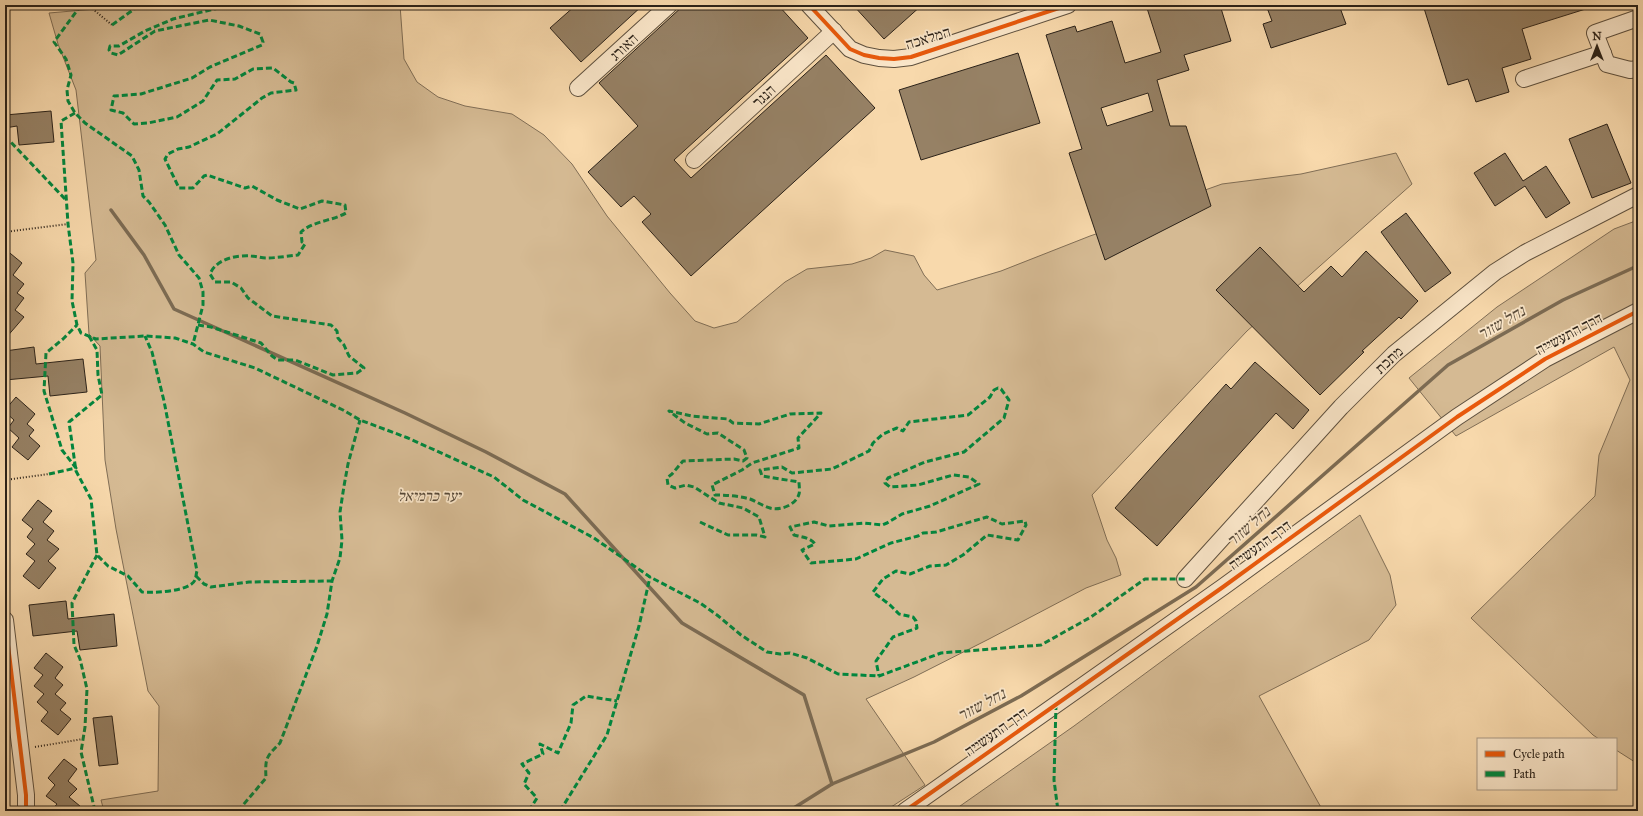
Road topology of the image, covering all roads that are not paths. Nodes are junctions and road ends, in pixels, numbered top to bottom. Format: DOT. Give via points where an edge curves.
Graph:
graph roads {
  1 [pos="669,5"];
  2 [pos="809,5"];
  3 [pos="1068,5"];
  4 [pos="1029,11"];
  5 [pos="1638,18"];
  6 [pos="834,31"];
  7 [pos="1603,53"];
  8 [pos="1638,69"];
  9 [pos="1524,79"];
  10 [pos="578,88"];
  11 [pos="694,160"];
  12 [pos="1638,195"];
  13 [pos="1638,311"];
  14 [pos="1185,579"];
  15 [pos="5,620"];
  16 [pos="26,811"];
  17 [pos="905,811"];
  1 -- 10 [label="street, האורג"];
  2 -- 6 [label="street, המלאכה"];
  3 -- 4 [label="street, המלאכה"];
  4 -- 6 [label="street, המלאכה" via="911,57 894,59 864,55 850,49"];
  5 -- 7 [label="street" via="1595,33"];
  6 -- 11 [label="street, הנגר"];
  7 -- 8 [label="street" via="1607,64 1630,70"];
  7 -- 9 [label="street"];
  12 -- 14 [label="street, מתכת" via="1525,253 1495,272 1394,354 1341,407"];
  13 -- 17 [label="street, דרך התעשייה" via="1545,359 1457,417"];
  15 -- 16 [label="street"];
}
